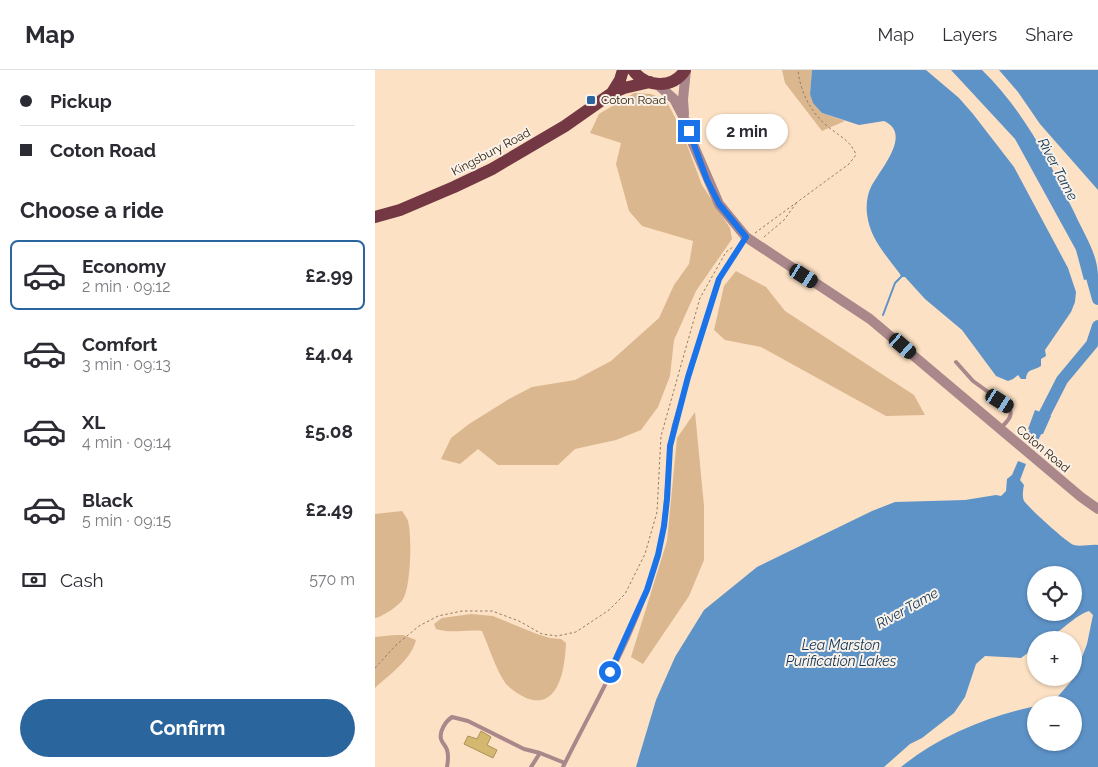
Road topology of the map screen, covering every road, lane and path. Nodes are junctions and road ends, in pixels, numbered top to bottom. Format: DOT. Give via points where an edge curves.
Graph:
graph roads {
  1 [pos="623,70"];
  2 [pos="633,70"];
  3 [pos="686,70"];
  4 [pos="798,70"];
  5 [pos="654,84"];
  6 [pos="612,93"];
  7 [pos="684,118"];
  8 [pos="801,198"];
  9 [pos="375,217"];
  10 [pos="746,237"];
  11 [pos="756,243"];
  12 [pos="733,247"];
  13 [pos="956,362"];
  14 [pos="1000,430"];
  15 [pos="1098,509"];
  16 [pos="375,668"];
  17 [pos="540,753"];
  18 [pos="564,765"];
  19 [pos="447,767"];
  20 [pos="531,767"];
  1 -- 6 [label="main road"];
  2 -- 5 [label="main road"];
  3 -- 5 [label="main road" via="678,78"];
  3 -- 7 [label="street, Coton Road"];
  4 -- 8 [label="path" via="813,112 850,142 856,155 849,164"];
  5 -- 6 [label="main road"];
  5 -- 7 [label="street, Coton Road" via="674,99"];
  6 -- 9 [label="main road, Kingsbury Road" via="565,126 492,169 400,210"];
  7 -- 10 [label="street, Coton Road" via="719,204"];
  8 -- 10 [label="path" via="760,231"];
  8 -- 11 [label="path" via="784,220"];
  10 -- 11 [label="street, Coton Road"];
  10 -- 18 [label="lane" via="719,279 676,417 670,446 664,526 647,590"];
  11 -- 14 [label="street, Coton Road" via="869,319"];
  12 -- 16 [label="path" via="701,298 661,436 657,512 645,554 625,594 609,610 576,632 557,636 542,634 492,611 462,611 438,616 419,626"];
  13 -- 14 [label="lane" via="973,382 1009,407 1011,417"];
  14 -- 15 [label="street, Coton Road"];
  17 -- 18 [label="lane"];
  17 -- 19 [label="lane" via="452,717 441,733 447,750"];
  17 -- 20 [label="lane"];
}
